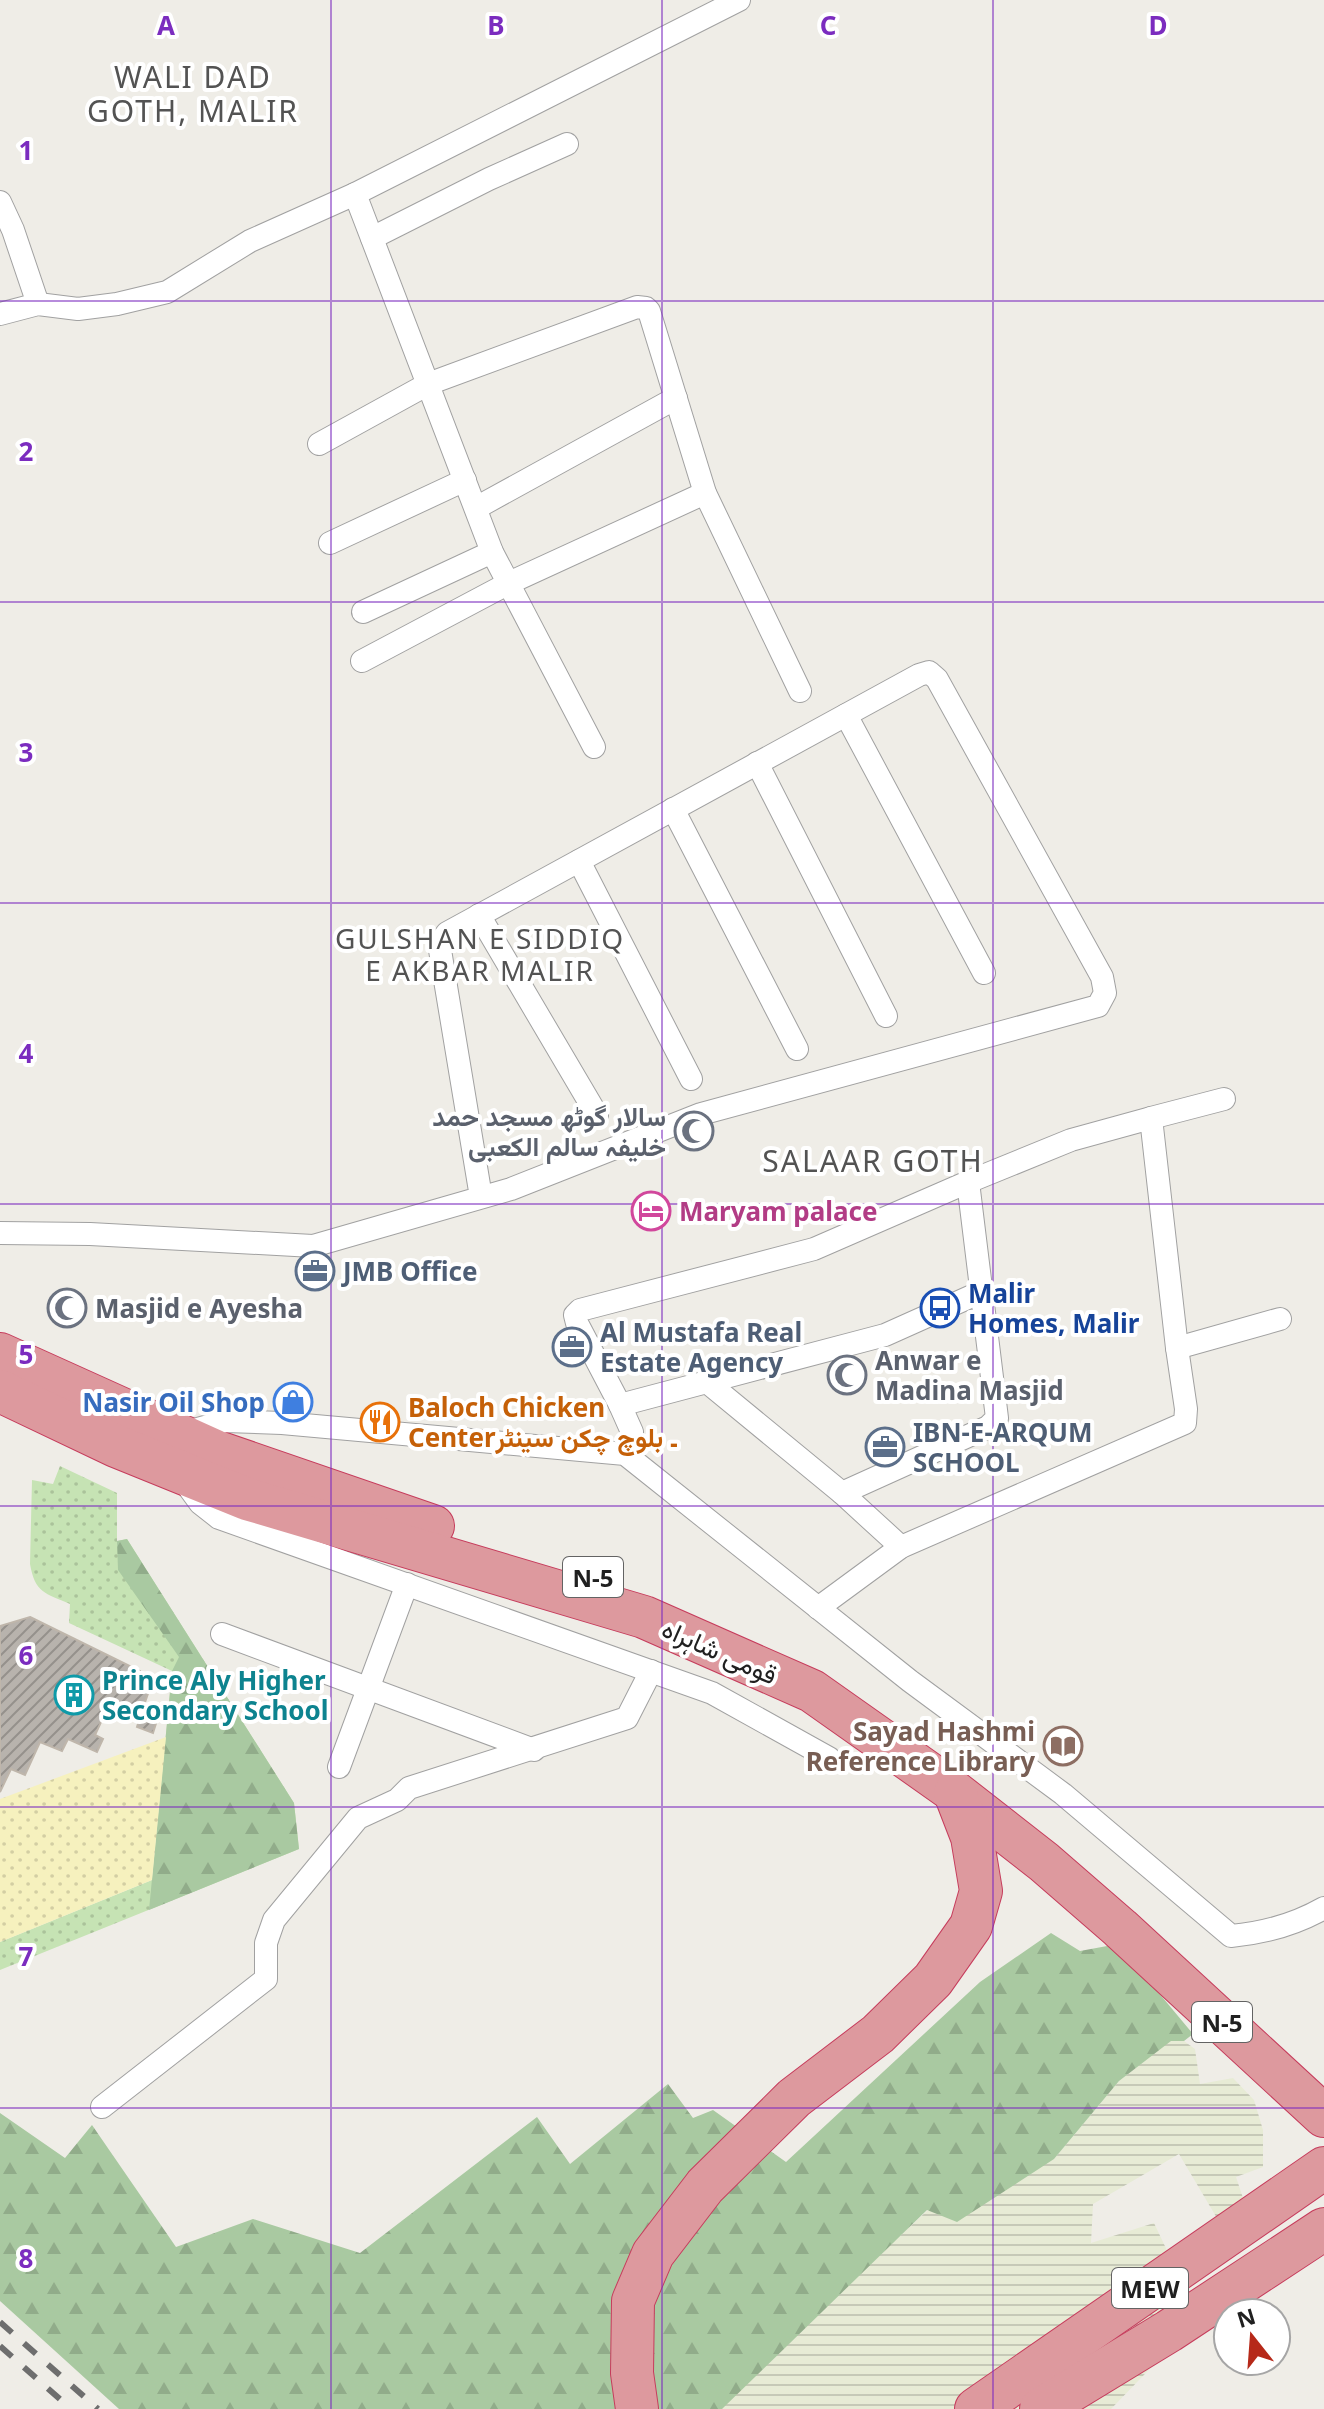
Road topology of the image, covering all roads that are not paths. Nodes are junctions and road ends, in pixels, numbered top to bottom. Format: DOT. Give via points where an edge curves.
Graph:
graph roads {
  1 [pos="739,0"];
  2 [pos="567,144"];
  3 [pos="355,194"];
  4 [pos="0,202"];
  5 [pos="372,238"];
  6 [pos="38,304"];
  7 [pos="0,314"];
  8 [pos="428,384"];
  9 [pos="676,398"];
  10 [pos="319,444"];
  11 [pos="465,480"];
  12 [pos="705,493"];
  13 [pos="476,508"];
  14 [pos="330,543"];
  15 [pos="492,552"];
  16 [pos="509,583"];
  17 [pos="363,612"];
  18 [pos="362,661"];
  19 [pos="800,691"];
  20 [pos="846,715"];
  21 [pos="594,747"];
  22 [pos="757,763"];
  23 [pos="673,809"];
  24 [pos="579,861"];
  25 [pos="479,915"];
  26 [pos="984,973"];
  27 [pos="886,1016"];
  28 [pos="797,1049"];
  29 [pos="691,1079"];
  30 [pos="1224,1099"];
  31 [pos="597,1115"];
  32 [pos="1151,1118"];
  33 [pos="968,1182"];
  34 [pos="481,1197"];
  35 [pos="0,1233"];
  36 [pos="981,1292"];
  37 [pos="1280,1319"];
  38 [pos="1177,1348"];
  39 [pos="0,1354"];
  40 [pos="707,1382"];
  41 [pos="0,1391"];
  42 [pos="620,1405"];
  43 [pos="178,1454"];
  44 [pos="625,1454"];
  45 [pos="842,1493"];
  46 [pos="901,1547"];
  47 [pos="407,1584"];
  48 [pos="818,1608"];
  49 [pos="222,1634"];
  50 [pos="651,1671"];
  51 [pos="369,1687"];
  52 [pos="534,1750"];
  53 [pos="829,1758"];
  54 [pos="339,1767"];
  55 [pos="955,1793"];
  56 [pos="1324,1908"];
  57 [pos="1124,1916"];
  58 [pos="1324,2081"];
  59 [pos="102,2107"];
  60 [pos="1324,2116"];
  61 [pos="1324,2168"];
  62 [pos="1324,2229"];
  63 [pos="637,2409"];
  64 [pos="976,2409"];
  65 [pos="1041,2409"];
  1 -- 3 [label="street"];
  2 -- 5 [label="street"];
  3 -- 5 [label="street"];
  3 -- 6 [label="street" via="250,241 167,292 78,309"];
  4 -- 6 [label="street"];
  5 -- 8 [label="street"];
  6 -- 7 [label="street"];
  8 -- 9 [label="street" via="642,307 649,311"];
  8 -- 10 [label="street"];
  8 -- 11 [label="street"];
  9 -- 12 [label="street"];
  9 -- 13 [label="street"];
  11 -- 13 [label="street"];
  11 -- 14 [label="street"];
  12 -- 16 [label="street"];
  12 -- 19 [label="street"];
  13 -- 15 [label="street"];
  15 -- 16 [label="street"];
  15 -- 17 [label="street"];
  16 -- 18 [label="street"];
  16 -- 21 [label="street"];
  20 -- 22 [label="street"];
  20 -- 26 [label="street"];
  20 -- 34 [label="street" via="919,675 929,672 937,679 1102,977 1105,993 1098,1006 701,1114"];
  22 -- 23 [label="street"];
  22 -- 27 [label="street"];
  23 -- 24 [label="street"];
  23 -- 28 [label="street"];
  24 -- 25 [label="street"];
  24 -- 29 [label="street"];
  25 -- 31 [label="street"];
  25 -- 34 [label="street" via="447,933 439,944"];
  30 -- 32 [label="street"];
  32 -- 33 [label="street" via="1071,1140"];
  32 -- 38 [label="street"];
  33 -- 36 [label="street"];
  33 -- 42 [label="street" via="814,1249 580,1310 577,1323"];
  34 -- 35 [label="street" via="313,1246"];
  36 -- 40 [label="street" via="885,1335"];
  36 -- 45 [label="street" via="997,1418 988,1427"];
  37 -- 38 [label="street"];
  38 -- 46 [label="street" via="1185,1423"];
  39 -- 43 [label="highway, قومی شاہراہ / N-5"];
  40 -- 42 [label="street"];
  40 -- 45 [label="street"];
  41 -- 43 [label="highway, قومی شاہراہ / N-5"];
  42 -- 44 [label="street" via="632,1432"];
  43 -- 44 [label="street" via="226,1421"];
  43 -- 47 [label="street" via="200,1503 219,1518"];
  43 -- 55 [label="highway, قومی شاہراہ / N-5" via="247,1499 644,1617 812,1691"];
  43 -- 57 [label="highway, قومی شاہراہ / N-5" via="215,1451 674,1604 811,1664 876,1702 964,1765 1044,1830"];
  44 -- 48 [label="street"];
  45 -- 46 [label="street"];
  46 -- 48 [label="street"];
  47 -- 50 [label="street"];
  47 -- 51 [label="street"];
  48 -- 56 [label="street" via="1063,1794 1231,1936 1264,1933"];
  49 -- 51 [label="street"];
  50 -- 52 [label="street" via="627,1718"];
  50 -- 53 [label="street" via="712,1693"];
  51 -- 52 [label="street"];
  51 -- 54 [label="street"];
  52 -- 59 [label="street" via="409,1788 397,1800 358,1818 274,1920 266,1943 266,1979"];
  55 -- 57 [label="highway, قومی شاہراہ / N-5"];
  55 -- 63 [label="highway" via="972,1837 981,1891 971,1926 933,1980 878,2034 794,2098 705,2186 653,2254 633,2301"];
  57 -- 58 [label="highway, قومی شاہراہ / N-5"];
  57 -- 60 [label="highway, قومی شاہراہ / N-5"];
  61 -- 64 [label="highway, MEW"];
  62 -- 65 [label="highway, MEW"];
}
